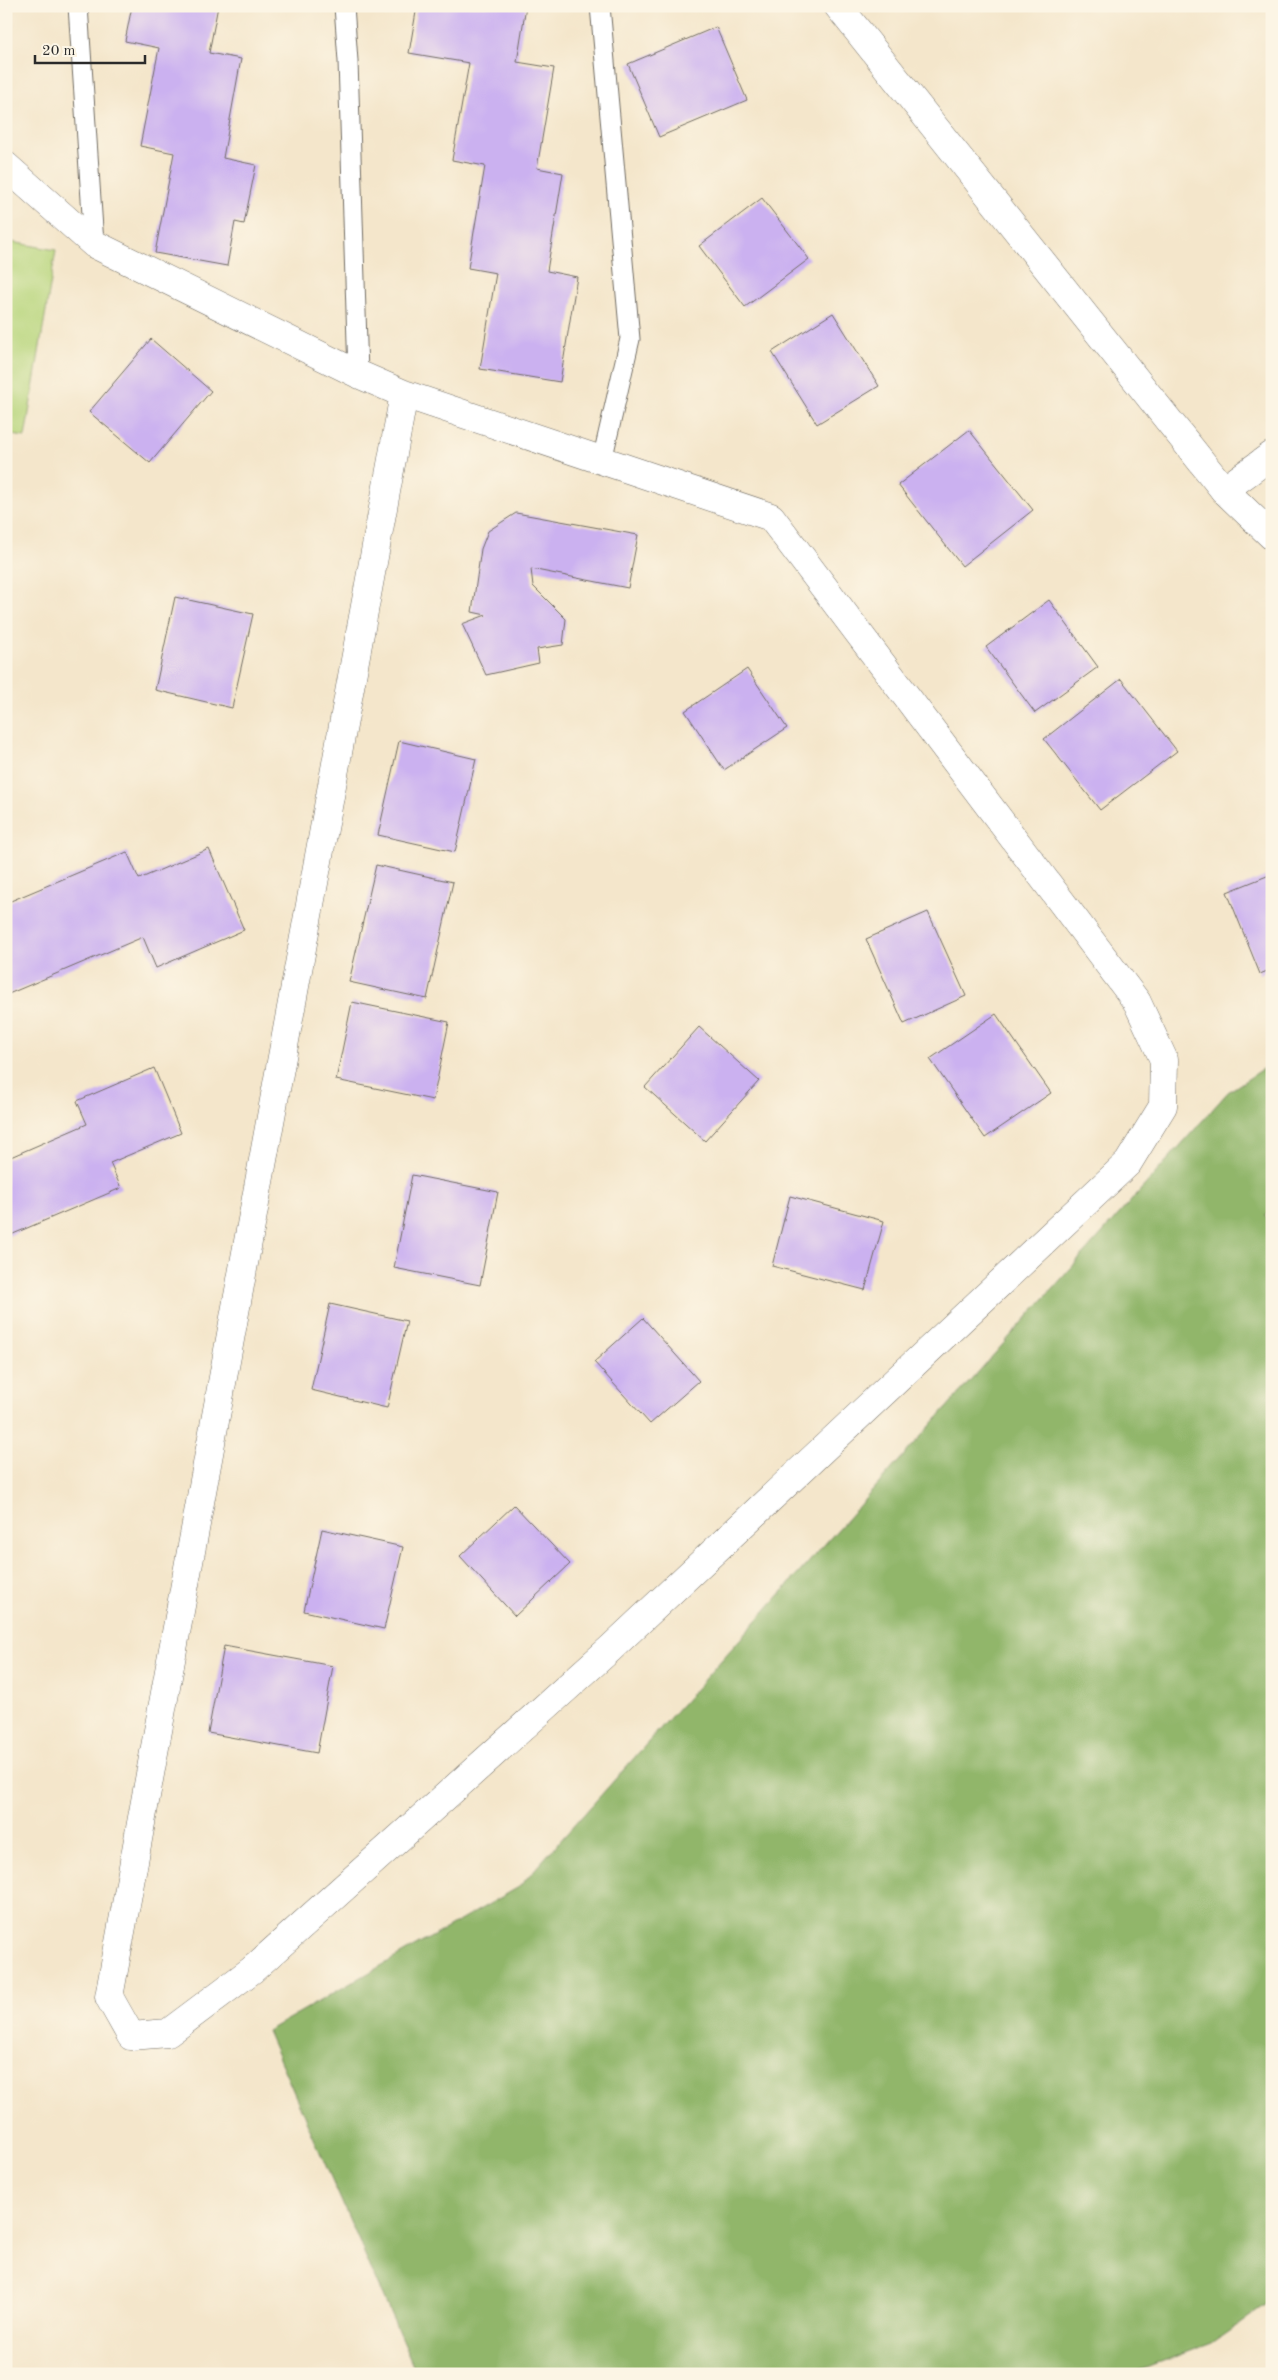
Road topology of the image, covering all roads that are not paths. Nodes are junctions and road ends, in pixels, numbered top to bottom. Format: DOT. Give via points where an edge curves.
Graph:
graph roads {
  1 [pos="78,6"];
  2 [pos="344,6"];
  3 [pos="600,6"];
  4 [pos="838,6"];
  5 [pos="6,166"];
  6 [pos="94,244"];
  7 [pos="358,374"];
  8 [pos="404,394"];
  9 [pos="1272,455"];
  10 [pos="596,458"];
  11 [pos="1224,490"];
  12 [pos="1272,536"];
  1 -- 6 [label="lane"];
  2 -- 7 [label="lane"];
  3 -- 10 [label="lane" via="630,340 603,456"];
  4 -- 11 [label="street"];
  5 -- 6 [label="street"];
  6 -- 7 [label="street"];
  7 -- 8 [label="street"];
  8 -- 10 [label="street"];
  8 -- 10 [label="street" via="109,1997 131,2036 168,2033 252,1970 610,1649 1128,1163 1163,1106 1164,1060 1137,1002 771,517"];
  9 -- 11 [label="street"];
  11 -- 12 [label="street"];
}
